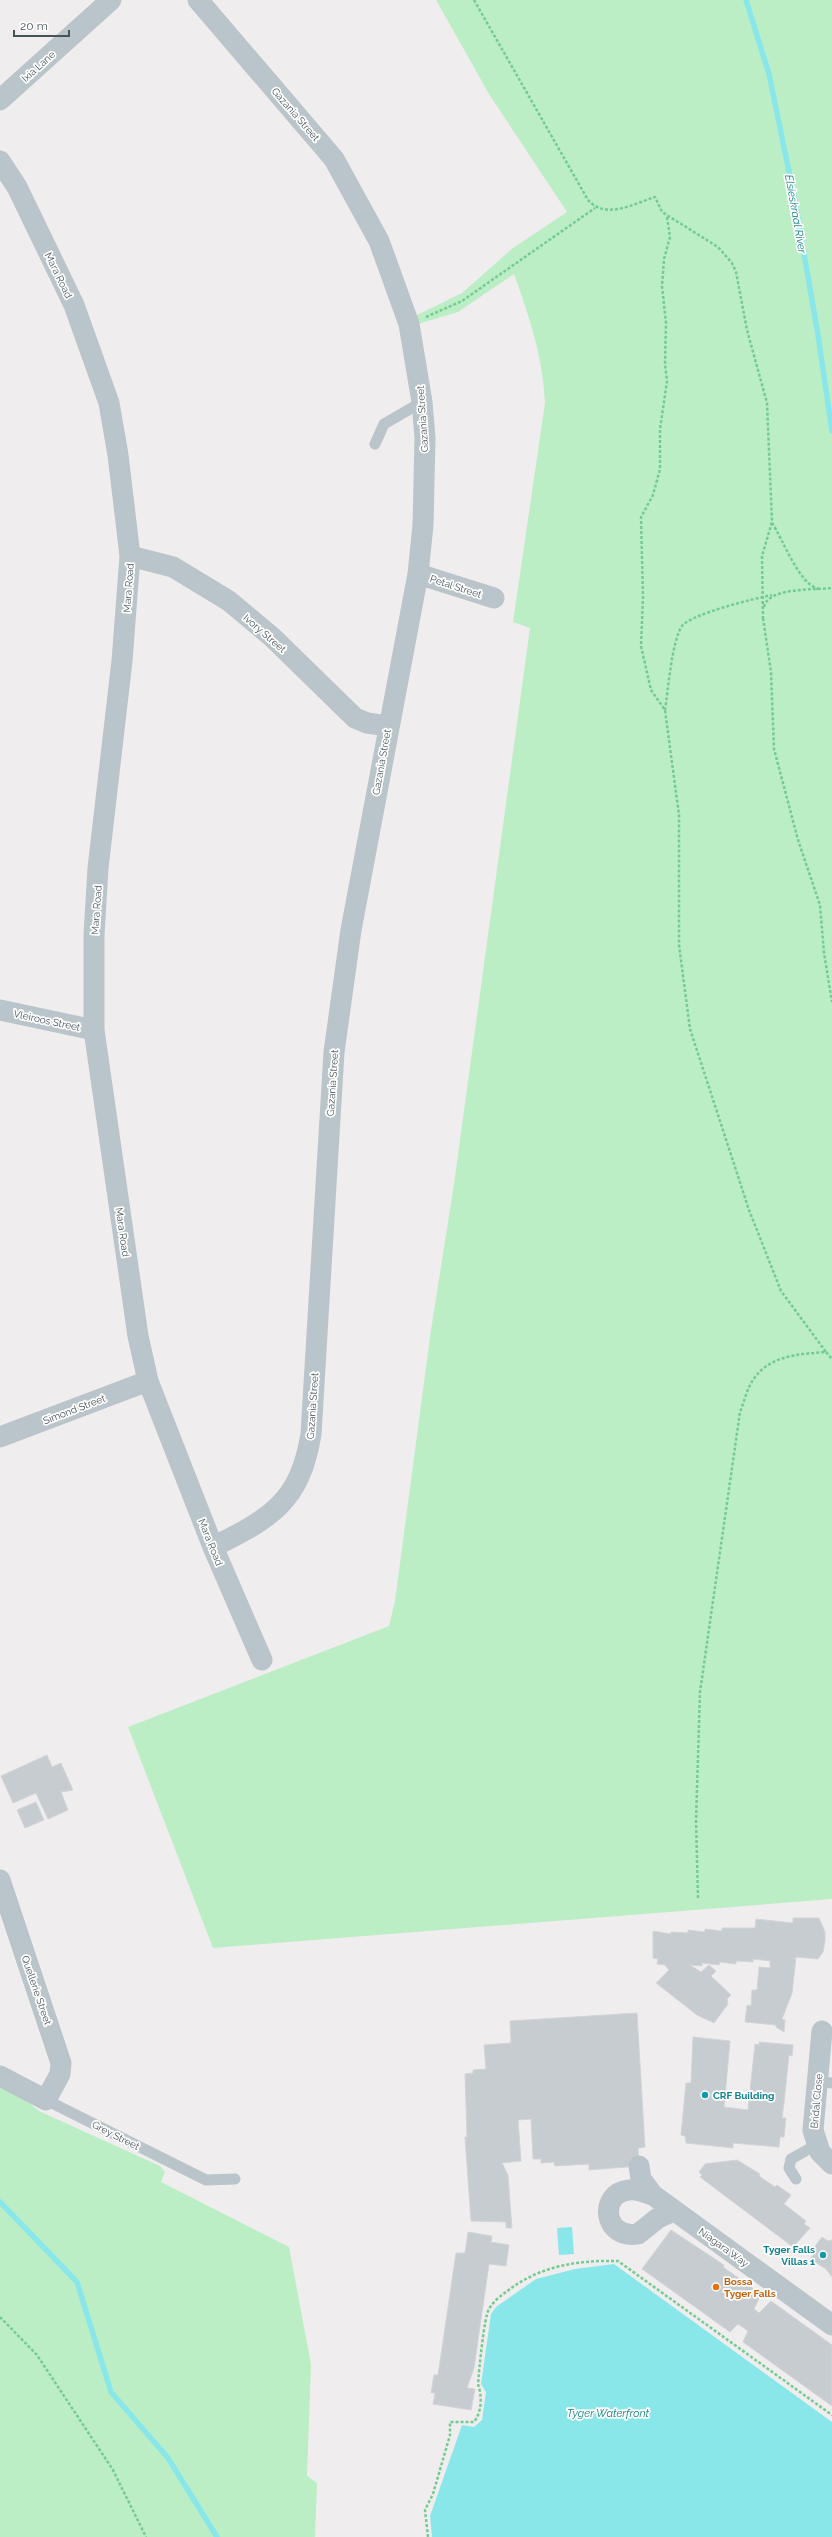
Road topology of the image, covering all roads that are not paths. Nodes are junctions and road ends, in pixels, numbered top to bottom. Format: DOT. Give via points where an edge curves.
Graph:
graph roads {
  1 [pos="111,0"];
  2 [pos="198,0"];
  3 [pos="0,100"];
  4 [pos="0,161"];
  5 [pos="422,402"];
  6 [pos="375,444"];
  7 [pos="130,556"];
  8 [pos="418,574"];
  9 [pos="494,598"];
  10 [pos="388,726"];
  11 [pos="0,1010"];
  12 [pos="94,1030"];
  13 [pos="148,1381"];
  14 [pos="0,1437"];
  15 [pos="213,1547"];
  16 [pos="262,1660"];
  17 [pos="0,1880"];
  18 [pos="822,2031"];
  19 [pos="0,2076"];
  20 [pos="825,2082"];
  21 [pos="46,2100"];
  22 [pos="816,2145"];
  23 [pos="832,2164"];
  24 [pos="639,2166"];
  25 [pos="235,2179"];
  26 [pos="796,2179"];
  27 [pos="653,2195"];
  28 [pos="674,2211"];
  29 [pos="832,2325"];
  1 -- 3 [label="street, Ixia Lane"];
  2 -- 5 [label="street, Gazania Street" via="341,168 379,241 409,324"];
  4 -- 7 [label="street, Mara Road" via="17,187 74,305 109,403"];
  5 -- 6 [label="lane" via="384,424"];
  5 -- 8 [label="street, Gazania Street" via="425,438 423,525"];
  7 -- 10 [label="street, Ivory Street" via="172,567 229,601 272,637 355,718"];
  7 -- 12 [label="street, Mara Road" via="123,653 98,868 94,935"];
  8 -- 9 [label="street, Petal Street"];
  8 -- 10 [label="street, Gazania Street"];
  10 -- 15 [label="street, Gazania Street" via="351,930 334,1052 308,1456 299,1480 273,1513 248,1530"];
  11 -- 12 [label="street, Vleiroos Street"];
  12 -- 13 [label="street, Mara Road" via="137,1329"];
  13 -- 14 [label="street, Simond Street"];
  13 -- 15 [label="street, Mara Road"];
  15 -- 16 [label="street, Mara Road"];
  17 -- 21 [label="street, Quellerie Street" via="61,2063 60,2074"];
  18 -- 20 [label="street, Bridal Close"];
  19 -- 21 [label="street, Grey Street"];
  20 -- 22 [label="street, Bridal Close" via="813,2130"];
  21 -- 25 [label="lane, Grey Street" via="206,2180"];
  22 -- 23 [label="street, Bridal Close" via="824,2158"];
  22 -- 26 [label="lane" via="791,2159 789,2168"];
  24 -- 27 [label="street, Niagara Way" via="644,2185"];
  27 -- 28 [label="street, Niagara Way"];
  27 -- 28 [label="street, Niagara Way" via="636,2190 621,2192 608,2210 611,2224 623,2234 638,2234 658,2218"];
  28 -- 29 [label="street, Niagara Way"];
}
